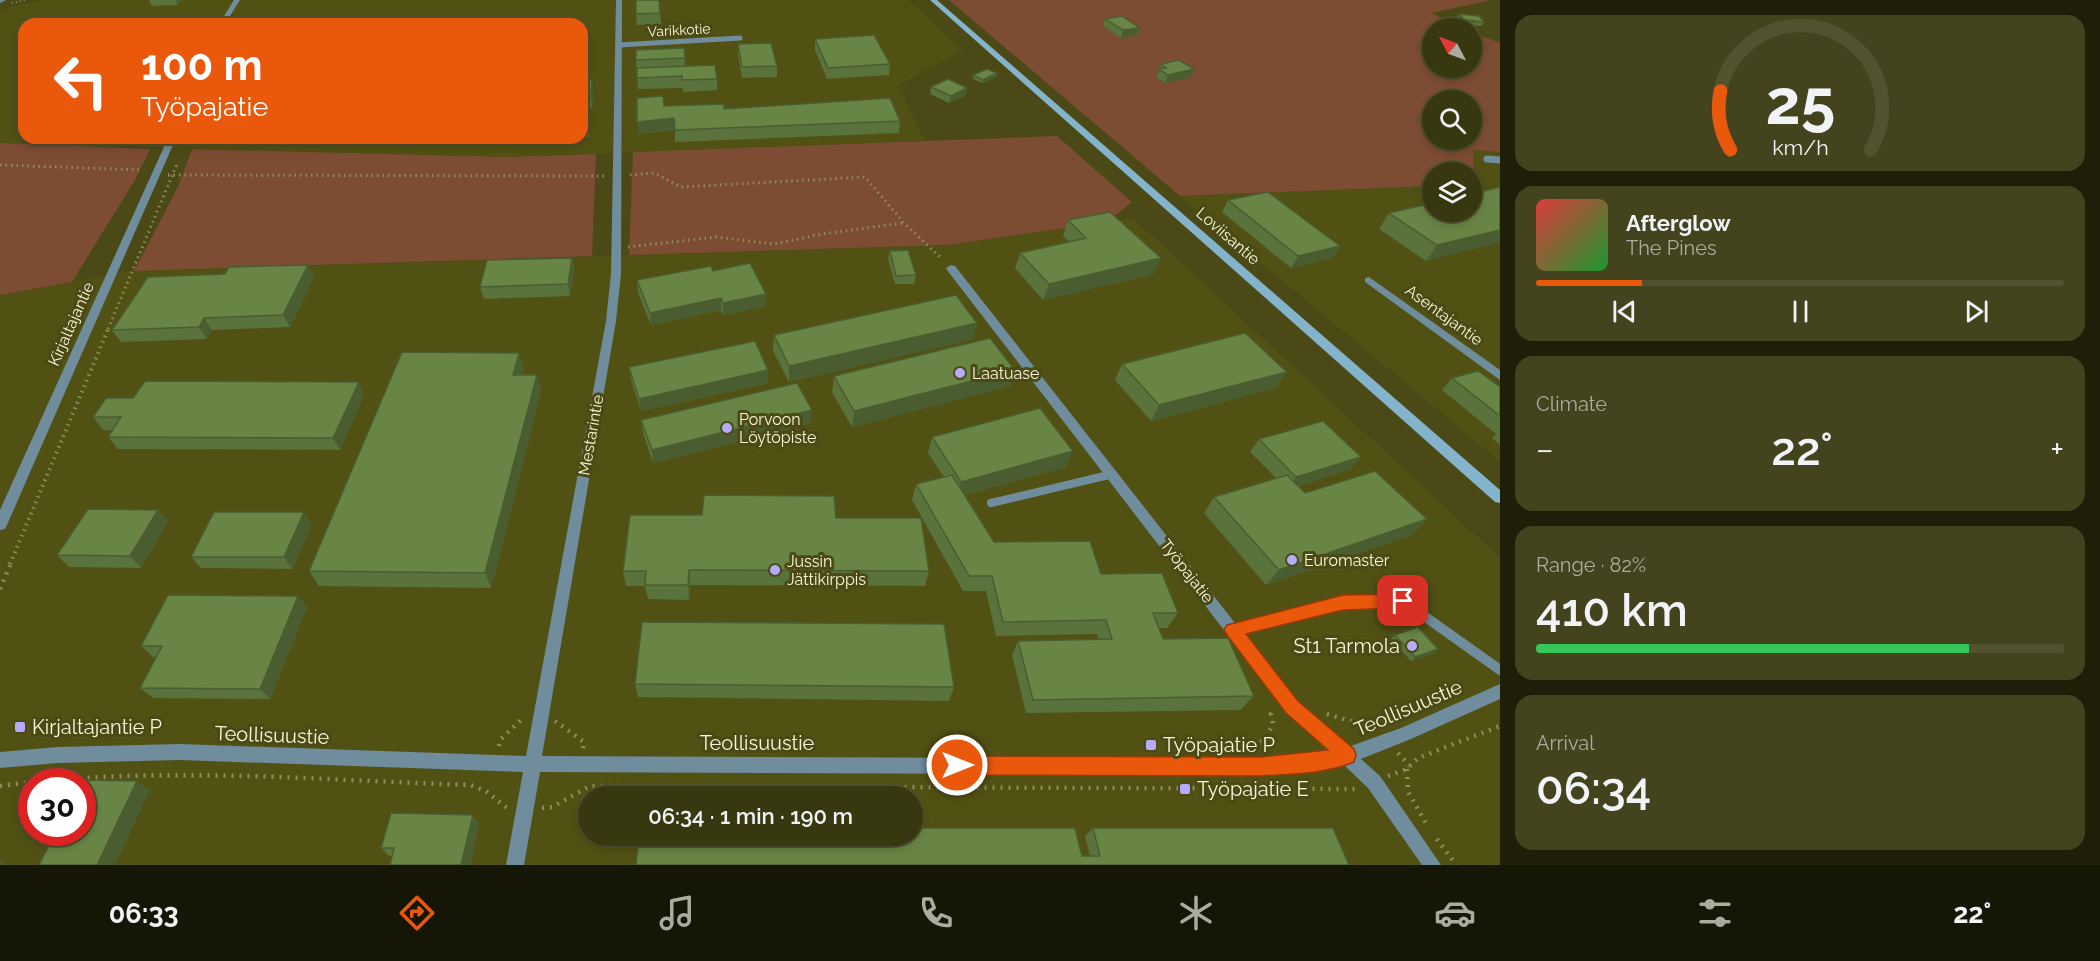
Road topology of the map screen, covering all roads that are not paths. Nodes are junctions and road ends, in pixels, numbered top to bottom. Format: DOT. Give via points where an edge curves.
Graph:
graph roads {
  1 [pos="237,0"];
  2 [pos="620,0"];
  3 [pos="933,0"];
  4 [pos="226,18"];
  5 [pos="740,38"];
  6 [pos="619,45"];
  7 [pos="169,144"];
  8 [pos="1487,159"];
  9 [pos="1500,160"];
  10 [pos="951,268"];
  11 [pos="1369,280"];
  12 [pos="1500,376"];
  13 [pos="1113,474"];
  14 [pos="1500,498"];
  15 [pos="991,503"];
  16 [pos="0,525"];
  17 [pos="1233,630"];
  18 [pos="1500,670"];
  19 [pos="1500,691"];
  20 [pos="1347,755"];
  21 [pos="0,760"];
  22 [pos="533,764"];
  23 [pos="515,865"];
  24 [pos="1432,865"];
  1 -- 4 [label="street"];
  2 -- 6 [label="street, Mestarintie"];
  3 -- 14 [label="main road, Loviisantie"];
  5 -- 6 [label="lane, Varikkotie"];
  6 -- 22 [label="street, Mestarintie" via="611,321"];
  7 -- 16 [label="street, Kirjaltajantie"];
  8 -- 9 [label="lane"];
  10 -- 13 [label="street, Työpajatie"];
  11 -- 12 [label="street, Asentajantie"];
  13 -- 15 [label="lane"];
  13 -- 17 [label="street, Työpajatie"];
  17 -- 18 [label="lane" via="1343,603 1403,601"];
  17 -- 20 [label="street, Työpajatie" via="1292,707"];
  19 -- 20 [label="street, Teollisuustie"];
  20 -- 22 [label="street, Teollisuustie" via="1307,764 1261,767"];
  20 -- 24 [label="street, Työpajatie" via="1374,782"];
  21 -- 22 [label="street, Teollisuustie" via="180,752"];
  22 -- 23 [label="street, Mestarintie"];
}
